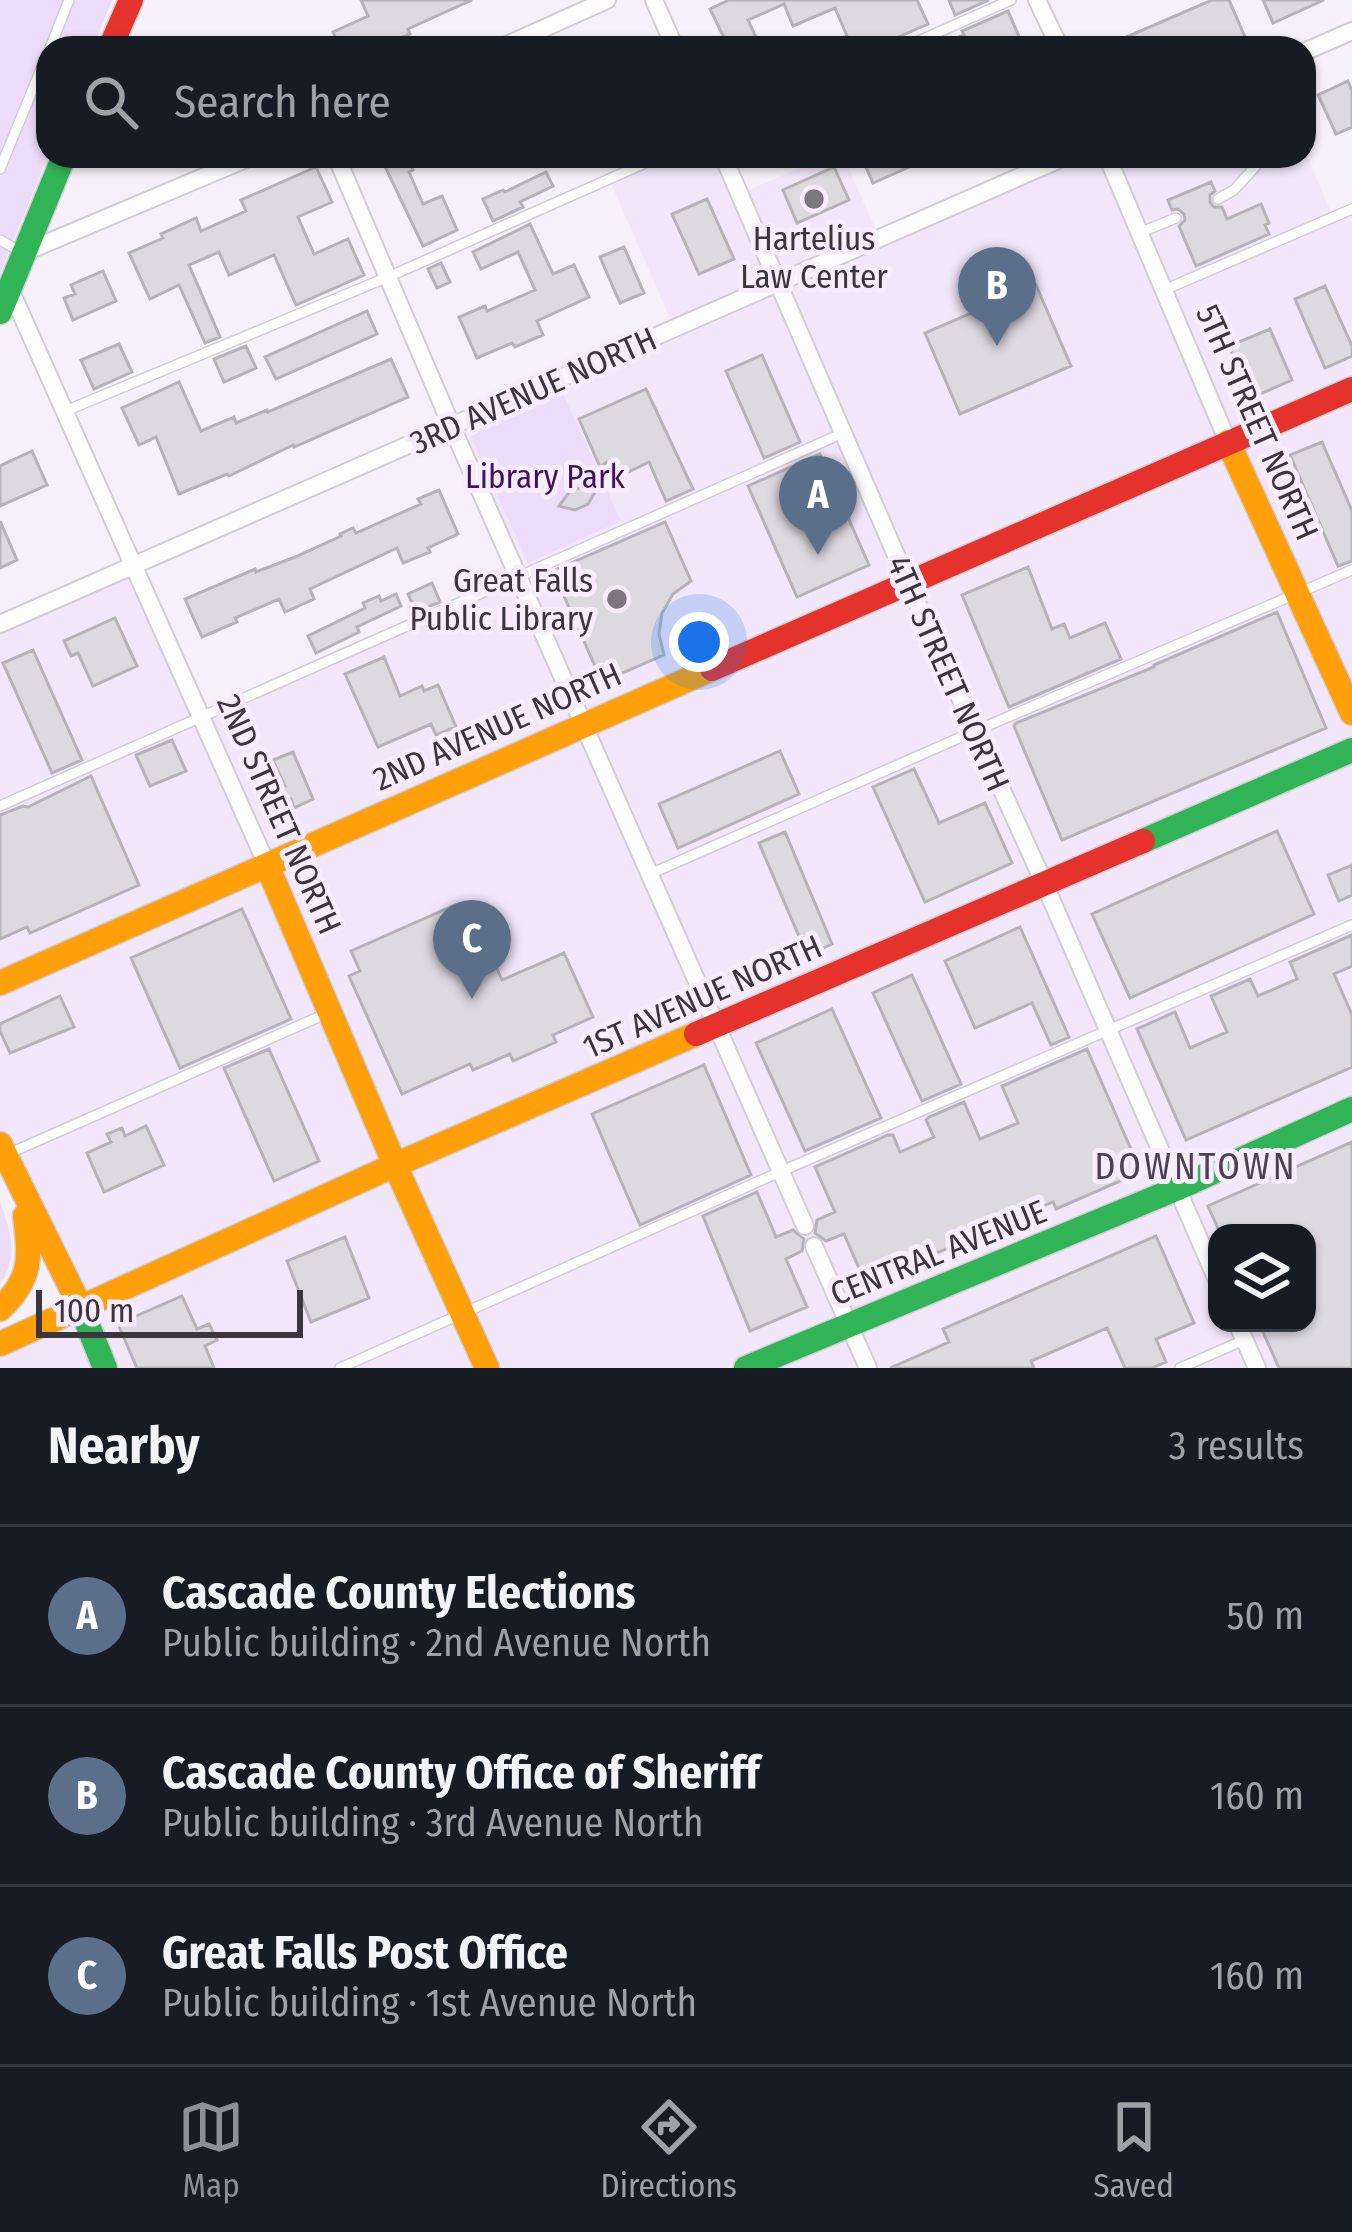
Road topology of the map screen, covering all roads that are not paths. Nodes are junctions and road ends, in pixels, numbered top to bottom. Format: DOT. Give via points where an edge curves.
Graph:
graph roads {
  1 [pos="70,0"];
  2 [pos="131,0"];
  3 [pos="608,0"];
  4 [pos="654,0"];
  5 [pos="1011,0"];
  6 [pos="1037,0"];
  7 [pos="1352,31"];
  8 [pos="55,36"];
  9 [pos="115,36"];
  10 [pos="527,36"];
  11 [pos="670,36"];
  12 [pos="930,36"];
  13 [pos="1054,36"];
  14 [pos="1316,47"];
  15 [pos="36,82"];
  16 [pos="57,168"];
  17 [pos="221,168"];
  18 [pos="341,168"];
  19 [pos="634,168"];
  20 [pos="728,168"];
  21 [pos="1039,168"];
  22 [pos="1112,168"];
  23 [pos="1254,168"];
  24 [pos="0,169"];
  25 [pos="1218,199"];
  26 [pos="1352,209"];
  27 [pos="1176,218"];
  28 [pos="1139,233"];
  29 [pos="11,247"];
  30 [pos="388,277"];
  31 [pos="778,280"];
  32 [pos="1164,290"];
  33 [pos="5,300"];
  34 [pos="1352,389"];
  35 [pos="63,412"];
  36 [pos="452,428"];
  37 [pos="843,434"];
  38 [pos="1228,442"];
  39 [pos="134,566"];
  40 [pos="1352,570"];
  41 [pos="518,577"];
  42 [pos="908,585"];
  43 [pos="1298,594"];
  44 [pos="0,624"];
  45 [pos="1352,713"];
  46 [pos="201,717"];
  47 [pos="583,724"];
  48 [pos="975,730"];
  49 [pos="1352,750"];
  50 [pos="0,806"];
  51 [pos="267,865"];
  52 [pos="650,874"];
  53 [pos="1044,883"];
  54 [pos="1352,926"];
  55 [pos="0,983"];
  56 [pos="330,1012"];
  57 [pos="717,1025"];
  58 [pos="1108,1030"];
  59 [pos="1352,1109"];
  60 [pos="3,1150"];
  61 [pos="395,1166"];
  62 [pos="782,1171"];
  63 [pos="21,1188"];
  64 [pos="1176,1189"];
  65 [pos="805,1226"];
  66 [pos="814,1246"];
  67 [pos="1208,1260"];
  68 [pos="81,1308"];
  69 [pos="0,1312"];
  70 [pos="463,1315"];
  71 [pos="849,1324"];
  72 [pos="1240,1332"];
  73 [pos="0,1344"];
  74 [pos="105,1368"];
  75 [pos="340,1368"];
  76 [pos="487,1368"];
  77 [pos="746,1368"];
  78 [pos="868,1368"];
  79 [pos="1180,1368"];
  80 [pos="1257,1368"];
  1 -- 8 [label="lane"];
  2 -- 9 [label="main road"];
  3 -- 10 [label="street"];
  4 -- 11 [label="street"];
  5 -- 12 [label="lane"];
  6 -- 13 [label="street"];
  7 -- 14 [label="street"];
  15 -- 24 [label="lane"];
  16 -- 29 [label="main road"];
  17 -- 29 [label="street"];
  18 -- 30 [label="street"];
  19 -- 30 [label="lane"];
  20 -- 31 [label="street, 4TH STREET NORTH"];
  21 -- 31 [label="street, 3RD AVENUE NORTH"];
  22 -- 28 [label="street, 5TH STREET NORTH"];
  23 -- 25 [label="lane"];
  26 -- 32 [label="lane"];
  27 -- 28 [label="lane"];
  28 -- 32 [label="street, 5TH STREET NORTH"];
  29 -- 33 [label="main road"];
  30 -- 35 [label="lane"];
  30 -- 36 [label="street"];
  31 -- 36 [label="street, 3RD AVENUE NORTH"];
  31 -- 37 [label="street, 4TH STREET NORTH"];
  32 -- 38 [label="street, 5TH STREET NORTH"];
  33 -- 35 [label="street, 2ND STREET NORTH"];
  34 -- 38 [label="main road, 2ND AVENUE NORTH"];
  35 -- 39 [label="street, 2ND STREET NORTH"];
  36 -- 39 [label="street, 3RD AVENUE NORTH"];
  36 -- 41 [label="street"];
  37 -- 41 [label="lane"];
  37 -- 42 [label="street, 4TH STREET NORTH"];
  38 -- 42 [label="main road, 2ND AVENUE NORTH"];
  38 -- 43 [label="main road, 5TH STREET NORTH"];
  39 -- 44 [label="street, 3RD AVENUE NORTH"];
  39 -- 46 [label="street, 2ND STREET NORTH"];
  40 -- 43 [label="lane"];
  41 -- 46 [label="lane"];
  41 -- 47 [label="street"];
  42 -- 47 [label="main road, 2ND AVENUE NORTH"];
  42 -- 48 [label="street, 4TH STREET NORTH"];
  43 -- 45 [label="main road, 5TH STREET NORTH"];
  43 -- 48 [label="lane"];
  46 -- 50 [label="lane"];
  46 -- 51 [label="street, 2ND STREET NORTH"];
  47 -- 51 [label="main road, 2ND AVENUE NORTH"];
  47 -- 52 [label="street"];
  48 -- 52 [label="lane"];
  48 -- 53 [label="street, 4TH STREET NORTH"];
  49 -- 53 [label="main road, 1ST AVENUE NORTH"];
  51 -- 55 [label="main road, 2ND AVENUE NORTH"];
  51 -- 56 [label="main road, 2ND STREET NORTH"];
  52 -- 57 [label="street"];
  53 -- 57 [label="main road, 1ST AVENUE NORTH"];
  53 -- 58 [label="street, 4TH STREET NORTH"];
  54 -- 58 [label="lane"];
  56 -- 60 [label="lane"];
  56 -- 61 [label="main road, 2ND STREET NORTH"];
  57 -- 61 [label="main road, 1ST AVENUE NORTH"];
  57 -- 62 [label="street"];
  58 -- 62 [label="lane"];
  58 -- 64 [label="street, 4TH STREET NORTH"];
  59 -- 64 [label="main road, CENTRAL AVENUE"];
  60 -- 63 [label="main road"];
  61 -- 68 [label="main road, 1ST AVENUE NORTH"];
  61 -- 70 [label="main road, 2ND STREET NORTH"];
  62 -- 65 [label="street"];
  62 -- 70 [label="lane"];
  63 -- 68 [label="main road"];
  63 -- 69 [label="main road" via="31,1256 20,1291"];
  64 -- 67 [label="street, 4TH STREET NORTH"];
  64 -- 71 [label="main road, CENTRAL AVENUE"];
  66 -- 71 [label="street"];
  68 -- 69 [label="main road, 1ST AVENUE NORTH" via="27,1304"];
  68 -- 73 [label="main road, 1ST AVENUE NORTH"];
  68 -- 74 [label="main road"];
  70 -- 75 [label="lane"];
  70 -- 76 [label="main road, 2ND STREET NORTH"];
  71 -- 77 [label="main road, CENTRAL AVENUE"];
  71 -- 78 [label="street"];
  72 -- 79 [label="lane"];
  72 -- 80 [label="street"];
}
